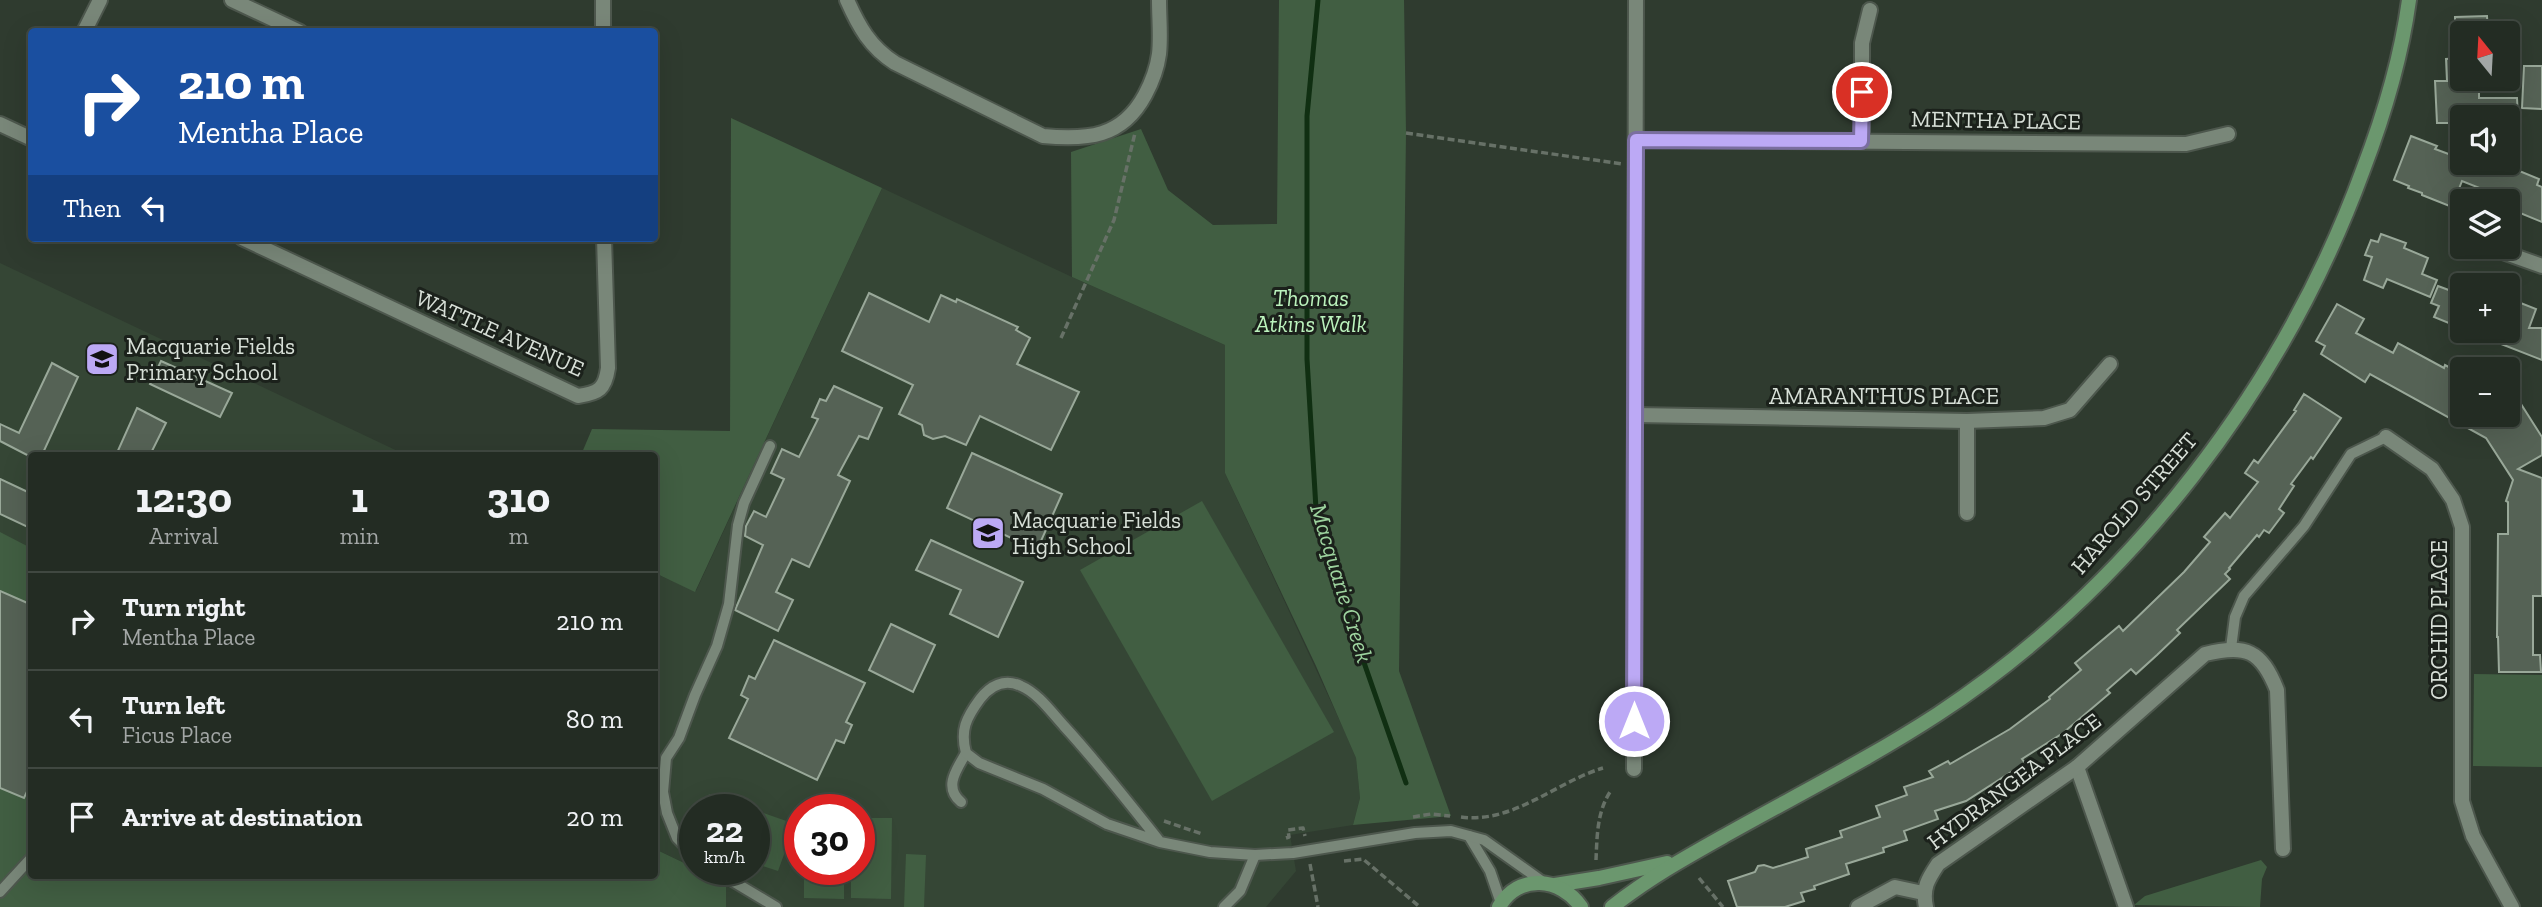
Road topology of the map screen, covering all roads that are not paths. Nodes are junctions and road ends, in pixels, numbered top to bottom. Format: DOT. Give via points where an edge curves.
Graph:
graph roads {
  1 [pos="100,0"];
  2 [pos="232,0"];
  3 [pos="603,0"];
  4 [pos="847,0"];
  5 [pos="1159,0"];
  6 [pos="1636,0"];
  7 [pos="2409,0"];
  8 [pos="1870,10"];
  9 [pos="86,28"];
  10 [pos="292,28"];
  11 [pos="603,28"];
  12 [pos="0,124"];
  13 [pos="2228,134"];
  14 [pos="28,136"];
  15 [pos="1636,140"];
  16 [pos="1861,141"];
  17 [pos="251,242"];
  18 [pos="604,242"];
  19 [pos="2520,258"];
  20 [pos="2542,266"];
  21 [pos="2110,364"];
  22 [pos="1636,415"];
  23 [pos="1967,421"];
  24 [pos="2386,437"];
  25 [pos="770,446"];
  26 [pos="1967,513"];
  27 [pos="2231,648"];
  28 [pos="966,753"];
  29 [pos="2077,767"];
  30 [pos="1634,769"];
  31 [pos="961,802"];
  32 [pos="1469,836"];
  33 [pos="679,840"];
  34 [pos="1160,842"];
  35 [pos="2283,849"];
  36 [pos="1255,855"];
  37 [pos="1679,860"];
  38 [pos="28,861"];
  39 [pos="1549,883"];
  40 [pos="739,885"];
  41 [pos="0,892"];
  42 [pos="1925,900"];
  43 [pos="1500,905"];
  44 [pos="776,907"];
  45 [pos="1224,907"];
  46 [pos="1581,907"];
  47 [pos="1612,907"];
  48 [pos="1858,907"];
  49 [pos="2126,907"];
  50 [pos="2512,907"];
  1 -- 9 [label="street"];
  2 -- 10 [label="street"];
  3 -- 11 [label="street"];
  4 -- 5 [label="street" via="859,28 878,52 895,63 1043,136 1068,138 1120,127 1139,106 1153,80 1159,55"];
  6 -- 15 [label="street"];
  7 -- 37 [label="main road, HAROLD STREET" via="2404,40 2385,107 2318,280 2253,391 2191,478 2141,537 2014,658 1939,713"];
  8 -- 16 [label="street" via="1862,43"];
  12 -- 14 [label="street"];
  13 -- 16 [label="street, MENTHA PLACE" via="2186,144"];
  15 -- 16 [label="street, MENTHA PLACE"];
  15 -- 22 [label="street"];
  17 -- 18 [label="street, WATTLE AVENUE" via="578,396 599,390 606,382"];
  19 -- 20 [label="street"];
  21 -- 23 [label="street, AMARANTHUS PLACE" via="2070,410 2044,418"];
  22 -- 23 [label="street, AMARANTHUS PLACE"];
  22 -- 30 [label="street"];
  23 -- 26 [label="street"];
  24 -- 27 [label="lane, ORCHID PLACE" via="2351,454 2304,526 2244,596 2235,617"];
  24 -- 50 [label="street, ORCHID PLACE" via="2432,469 2454,500 2462,527 2462,802 2473,836"];
  25 -- 33 [label="lane" via="738,524 729,604 717,646 679,738 666,758 663,792"];
  27 -- 29 [label="street, HYDRANGEA PLACE" via="2205,654"];
  27 -- 35 [label="street" via="2253,654 2268,667 2277,690"];
  28 -- 31 [label="lane" via="952,777 953,791"];
  28 -- 34 [label="lane" via="1107,824"];
  28 -- 34 [label="lane" via="962,740 965,719 985,692 1007,682 1020,685 1075,738"];
  29 -- 42 [label="street, HYDRANGEA PLACE" via="1938,864 1927,879"];
  29 -- 49 [label="street"];
  32 -- 36 [label="lane" via="1451,831 1415,833"];
  32 -- 39 [label="lane" via="1484,840"];
  32 -- 43 [label="lane" via="1490,871"];
  34 -- 36 [label="lane"];
  36 -- 45 [label="lane" via="1240,891"];
  37 -- 39 [label="main road, HAROLD STREET" via="1600,878"];
  37 -- 47 [label="main road, HAROLD STREET"];
  38 -- 41 [label="lane"];
  39 -- 43 [label="main road, HAROLD STREET" via="1520,887"];
  39 -- 46 [label="main road" via="1566,890"];
  40 -- 44 [label="lane"];
  42 -- 48 [label="street, HYDRANGEA PLACE" via="1895,887"];
}
